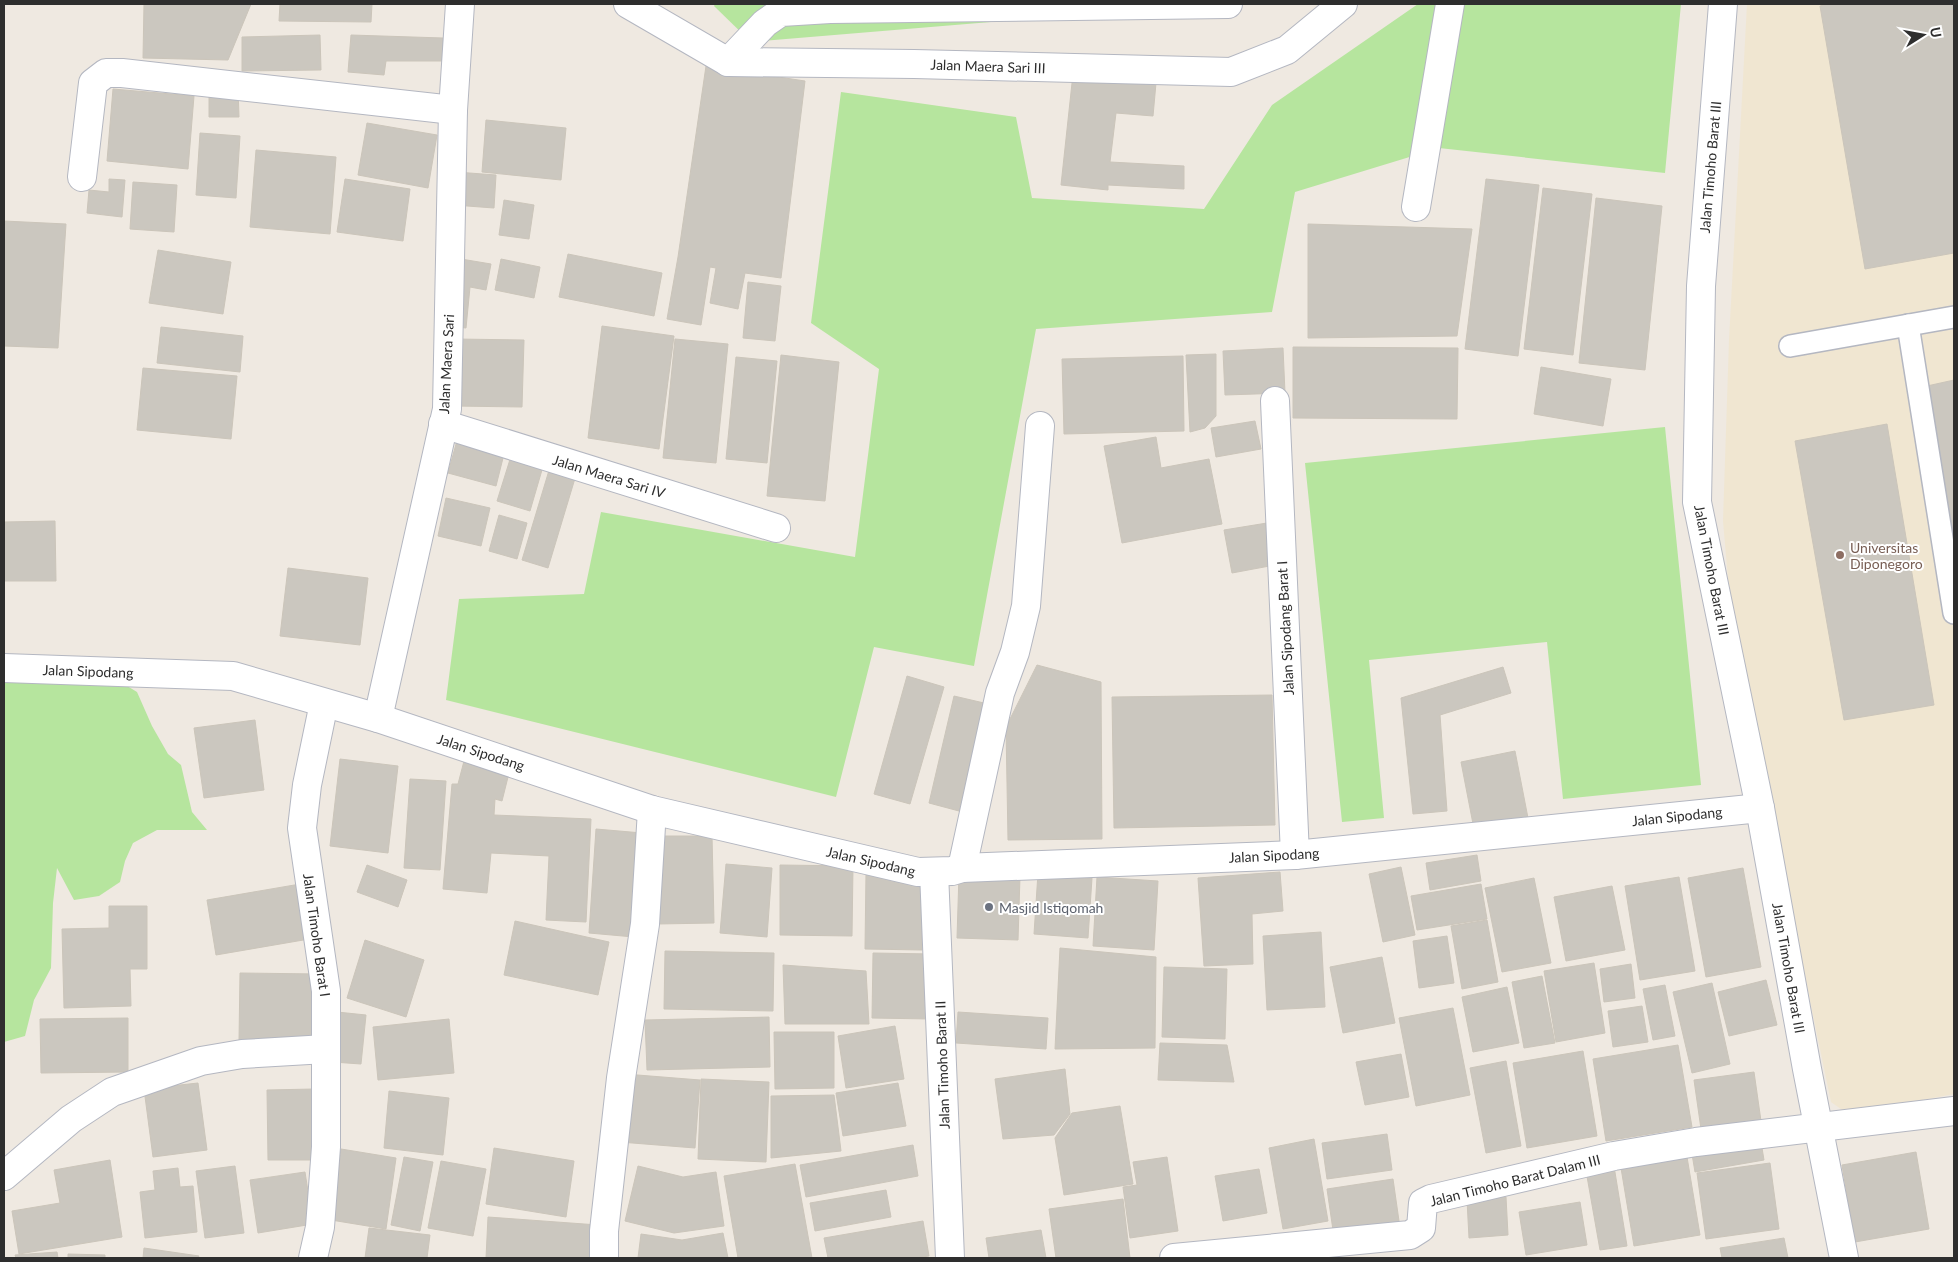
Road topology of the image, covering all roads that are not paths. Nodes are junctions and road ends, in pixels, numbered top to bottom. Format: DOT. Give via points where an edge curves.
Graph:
graph roads {
  1 [pos="460,4"];
  2 [pos="628,4"];
  3 [pos="1228,4"];
  4 [pos="1343,4"];
  5 [pos="1450,4"];
  6 [pos="1723,4"];
  7 [pos="728,62"];
  8 [pos="453,110"];
  9 [pos="82,176"];
  10 [pos="1416,208"];
  11 [pos="1954,317"];
  12 [pos="1908,325"];
  13 [pos="1790,346"];
  14 [pos="1275,401"];
  15 [pos="443,424"];
  16 [pos="1040,426"];
  17 [pos="776,528"];
  18 [pos="1954,613"];
  19 [pos="4,668"];
  20 [pos="324,703"];
  21 [pos="378,718"];
  22 [pos="1760,808"];
  23 [pos="652,810"];
  24 [pos="1295,855"];
  25 [pos="962,868"];
  26 [pos="934,872"];
  27 [pos="326,1049"];
  28 [pos="1954,1111"];
  29 [pos="1819,1128"];
  30 [pos="4,1176"];
  31 [pos="312,1258"];
  32 [pos="604,1258"];
  33 [pos="950,1258"];
  34 [pos="1174,1258"];
  35 [pos="1844,1258"];
  1 -- 8 [label="street, Jalan Maera Sari"];
  2 -- 7 [label="street, Jalan Maera Sari III"];
  3 -- 7 [label="street" via="830,8 781,12 765,23"];
  4 -- 7 [label="street, Jalan Maera Sari III" via="1287,50 1231,72"];
  5 -- 10 [label="street"];
  6 -- 22 [label="street, Jalan Timoho Barat III" via="1701,286 1697,502"];
  8 -- 9 [label="street" via="106,73 93,82"];
  8 -- 15 [label="street, Jalan Maera Sari" via="446,409"];
  11 -- 12 [label="lane"];
  12 -- 13 [label="lane"];
  12 -- 18 [label="lane"];
  14 -- 24 [label="street, Jalan Sipodang Barat I"];
  15 -- 17 [label="street, Jalan Maera Sari IV"];
  15 -- 21 [label="street, Jalan Maera Sari"];
  16 -- 25 [label="street" via="1026,606 1015,652 1000,693"];
  19 -- 20 [label="street, Jalan Sipodang" via="233,676"];
  20 -- 21 [label="street, Jalan Sipodang"];
  20 -- 27 [label="street, Jalan Timoho Barat I" via="307,785 302,828 326,991"];
  21 -- 23 [label="street, Jalan Sipodang"];
  22 -- 24 [label="street, Jalan Sipodang"];
  22 -- 29 [label="street, Jalan Timoho Barat III"];
  23 -- 26 [label="street, Jalan Sipodang" via="918,872"];
  23 -- 32 [label="street" via="645,924 620,1087 604,1231"];
  24 -- 25 [label="street, Jalan Sipodang"];
  25 -- 26 [label="street, Jalan Sipodang"];
  26 -- 33 [label="street, Jalan Timoho Barat II"];
  27 -- 30 [label="street" via="242,1054 201,1061 112,1092 71,1119"];
  27 -- 31 [label="street, Jalan Timoho Barat I" via="326,1147 320,1227"];
  28 -- 29 [label="street"];
  29 -- 34 [label="street, Jalan Timoho Barat Dalam III" via="1696,1142 1614,1156 1431,1199 1423,1203 1421,1228 1410,1235"];
  29 -- 35 [label="street, Jalan Timoho Barat III"];
}
